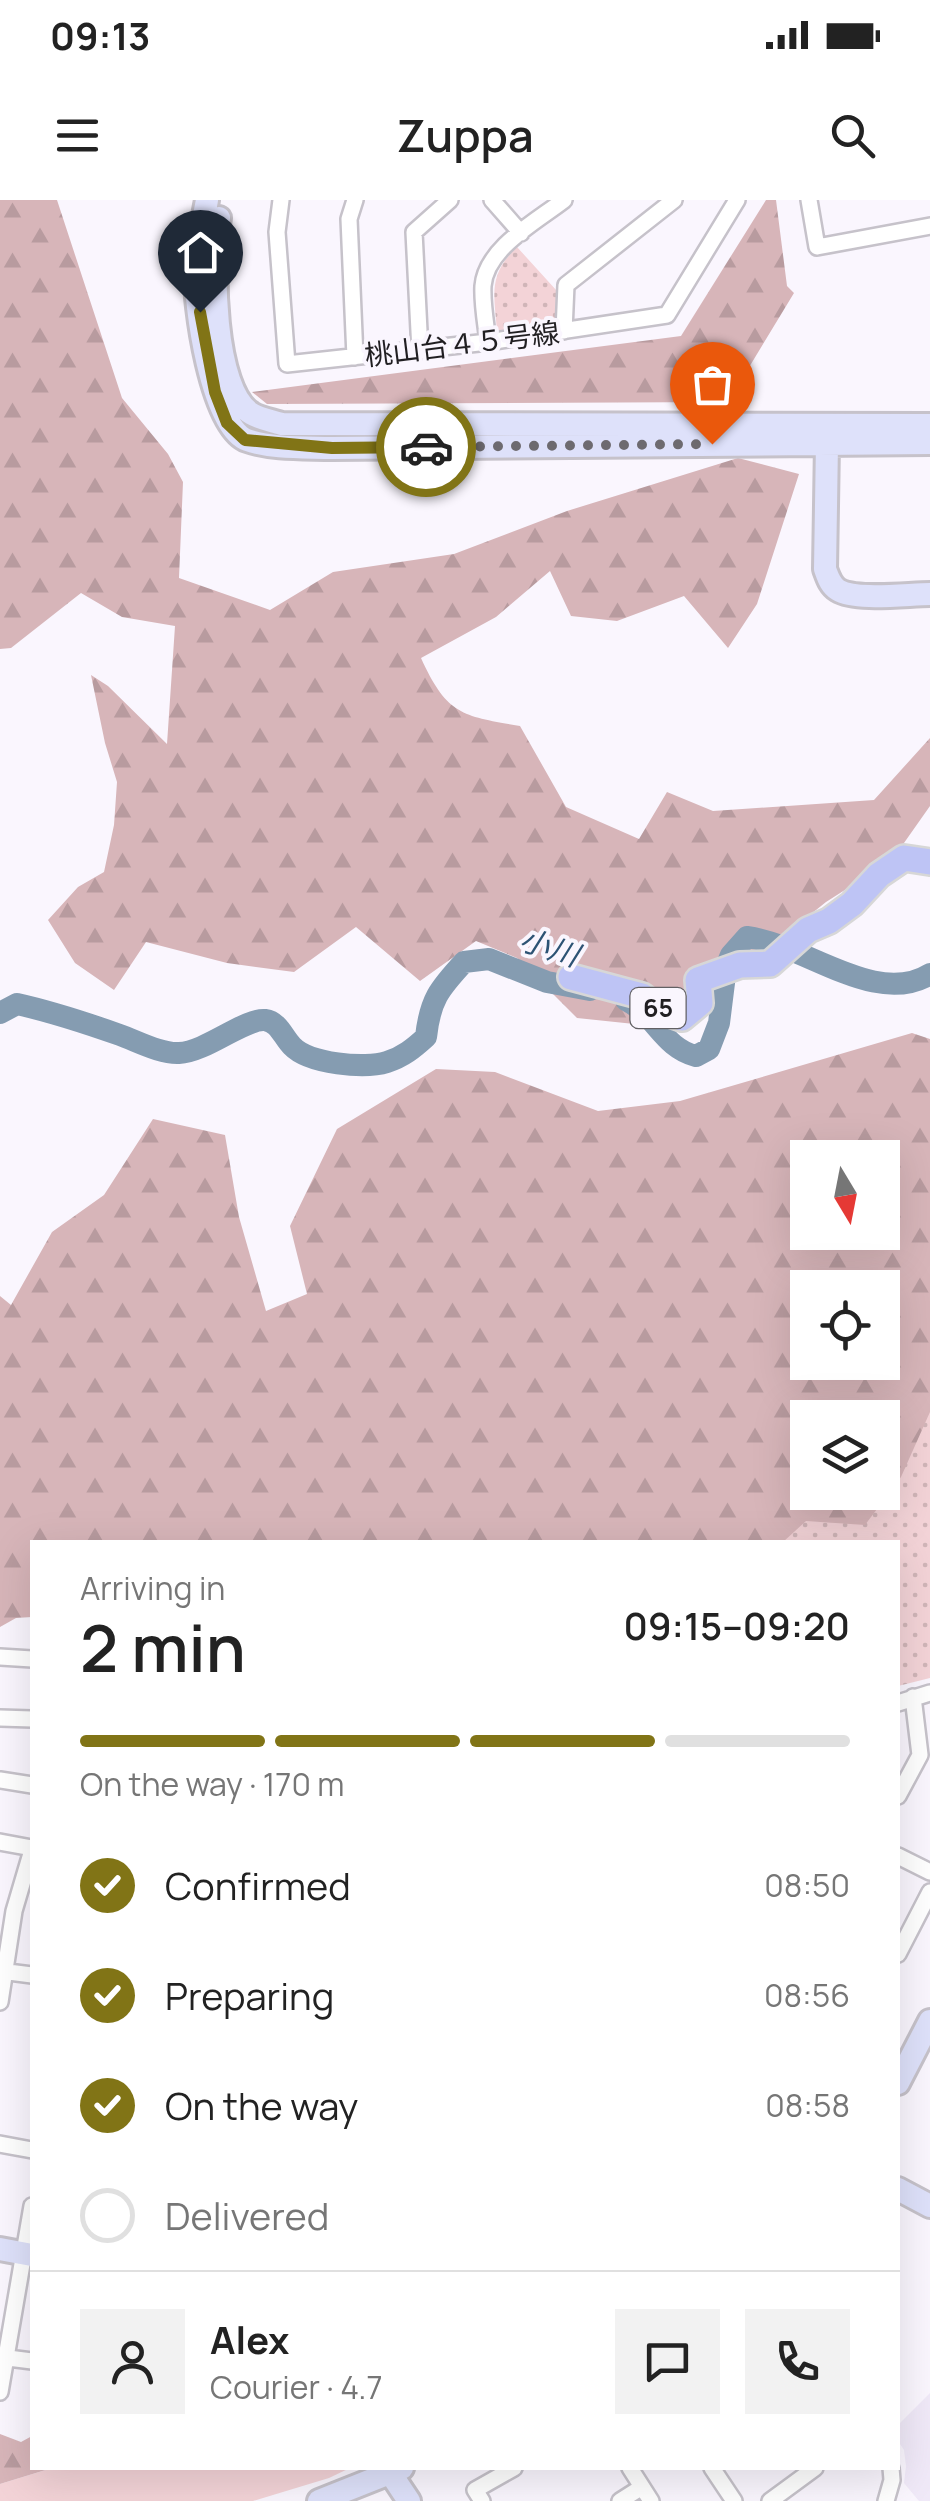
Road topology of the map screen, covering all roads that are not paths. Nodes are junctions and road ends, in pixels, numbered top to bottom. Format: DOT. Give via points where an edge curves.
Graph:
graph roads {
  1 [pos="207,200"];
  2 [pos="222,200"];
  3 [pos="281,200"];
  4 [pos="355,200"];
  5 [pos="450,200"];
  6 [pos="492,200"];
  7 [pos="564,200"];
  8 [pos="674,200"];
  9 [pos="738,200"];
  10 [pos="809,200"];
  11 [pos="930,226"];
  12 [pos="521,233"];
  13 [pos="564,331"];
  14 [pos="488,342"];
  15 [pos="420,350"];
  16 [pos="355,358"];
  17 [pos="930,424"];
  18 [pos="826,443"];
  19 [pos="930,443"];
  20 [pos="930,594"];
  21 [pos="930,862"];
  22 [pos="571,977"];
  23 [pos="0,1657"];
  24 [pos="30,1659"];
  25 [pos="914,1698"];
  26 [pos="0,1718"];
  27 [pos="30,1720"];
  28 [pos="925,1756"];
  29 [pos="0,1780"];
  30 [pos="30,1785"];
  31 [pos="900,1793"];
  32 [pos="0,1842"];
  33 [pos="30,1849"];
  34 [pos="30,1854"];
  35 [pos="900,1857"];
  36 [pos="930,1872"];
  37 [pos="930,1892"];
  38 [pos="7,1910"];
  39 [pos="900,1945"];
  40 [pos="3,1971"];
  41 [pos="30,1975"];
  42 [pos="0,2002"];
  43 [pos="930,2021"];
  44 [pos="900,2080"];
  45 [pos="0,2144"];
  46 [pos="30,2150"];
  47 [pos="900,2190"];
  48 [pos="930,2206"];
  49 [pos="0,2249"];
  50 [pos="28,2254"];
  51 [pos="26,2297"];
  52 [pos="8,2358"];
  53 [pos="30,2360"];
  54 [pos="0,2392"];
  55 [pos="510,2470"];
  56 [pos="631,2470"];
  57 [pos="713,2470"];
  58 [pos="812,2470"];
  59 [pos="891,2470"];
  60 [pos="397,2471"];
  61 [pos="647,2494"];
  62 [pos="319,2501"];
  63 [pos="409,2501"];
  64 [pos="482,2501"];
  65 [pos="620,2501"];
  66 [pos="734,2501"];
  67 [pos="770,2501"];
  68 [pos="886,2501"];
  1 -- 18 [label="street" via="196,271 200,312 215,392 227,423 245,440 332,448"];
  2 -- 17 [label="street" via="215,311 233,394 250,414 282,424"];
  3 -- 16 [label="street, 桃山台４５号線" via="286,364"];
  4 -- 16 [label="street"];
  5 -- 15 [label="street" via="414,232"];
  6 -- 12 [label="street"];
  7 -- 12 [label="street"];
  8 -- 13 [label="street" via="566,285"];
  9 -- 13 [label="street, 桃山台４５号線" via="668,315"];
  10 -- 11 [label="street" via="817,248"];
  12 -- 14 [label="street" via="490,262 483,284"];
  13 -- 14 [label="street, 桃山台４５号線"];
  14 -- 15 [label="street, 桃山台４５号線"];
  15 -- 16 [label="street, 桃山台４５号線"];
  18 -- 19 [label="street"];
  18 -- 20 [label="street" via="830,582 851,594"];
  21 -- 22 [label="main road, 65" via="904,858 770,964 698,980 700,1003 682,1018 642,996"];
  23 -- 24 [label="street"];
  25 -- 28 [label="street"];
  26 -- 27 [label="street"];
  28 -- 31 [label="street"];
  29 -- 30 [label="street"];
  32 -- 33 [label="street"];
  34 -- 38 [label="street"];
  35 -- 36 [label="street"];
  37 -- 39 [label="street"];
  38 -- 40 [label="street"];
  40 -- 41 [label="street"];
  40 -- 42 [label="street"];
  43 -- 44 [label="street"];
  45 -- 46 [label="street"];
  47 -- 48 [label="street"];
  49 -- 50 [label="street"];
  50 -- 51 [label="street"];
  51 -- 52 [label="street"];
  52 -- 53 [label="street"];
  52 -- 54 [label="street"];
  55 -- 64 [label="street" via="475,2490"];
  56 -- 61 [label="street"];
  57 -- 66 [label="street"];
  58 -- 67 [label="street"];
  59 -- 68 [label="street"];
  60 -- 62 [label="street"];
  60 -- 63 [label="street"];
  61 -- 65 [label="street"];
}
